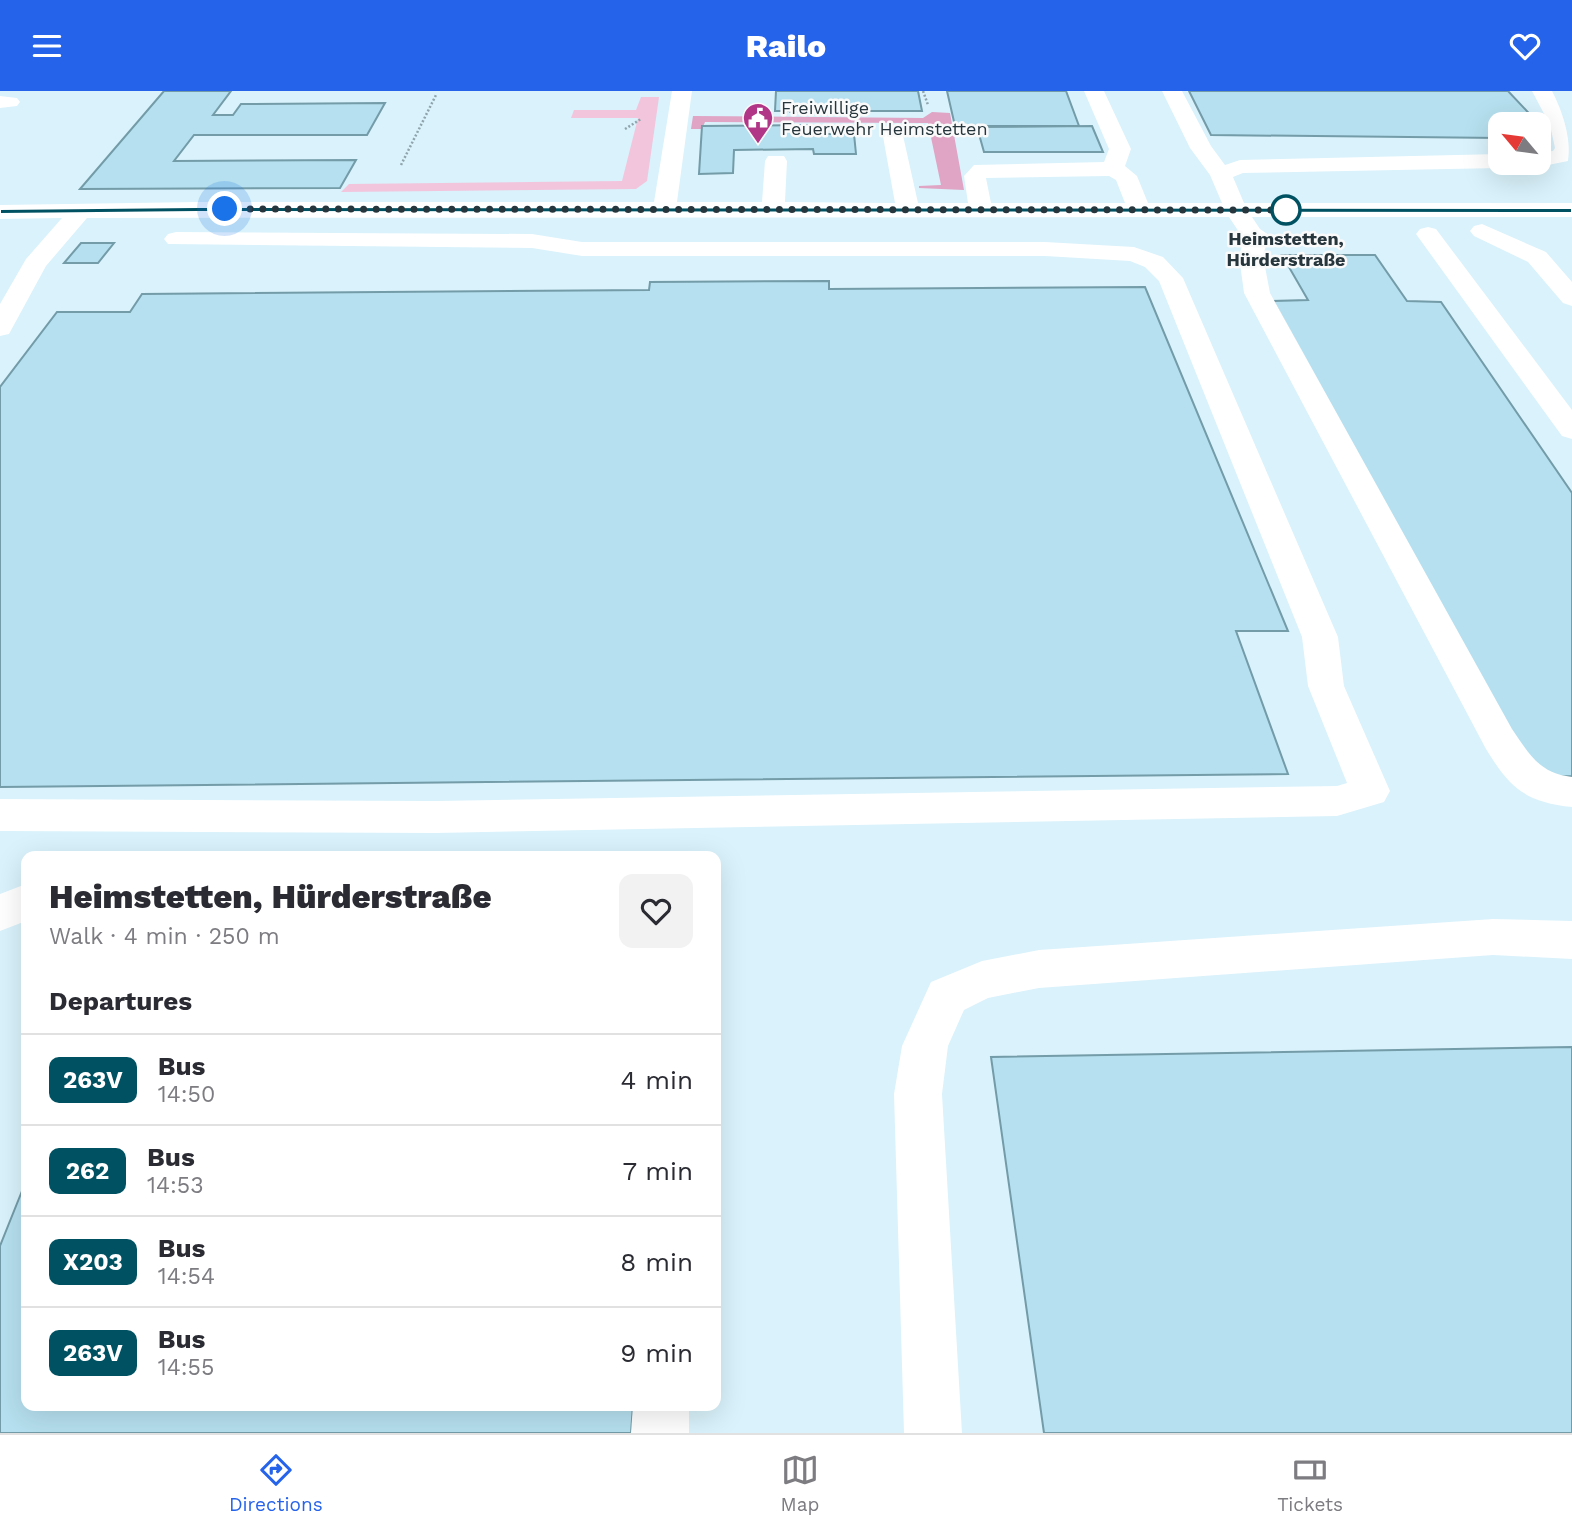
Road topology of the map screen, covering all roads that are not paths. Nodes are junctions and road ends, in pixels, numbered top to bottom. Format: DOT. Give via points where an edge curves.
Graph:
graph roads {
  1 [pos="682,91"];
  2 [pos="1094,91"];
  3 [pos="1172,91"];
  4 [pos="1542,91"];
  5 [pos="892,131"];
  6 [pos="1551,158"];
  7 [pos="1488,160"];
  8 [pos="776,161"];
  9 [pos="1113,169"];
  10 [pos="1221,174"];
  11 [pos="197,209"];
  12 [pos="664,209"];
  13 [pos="981,209"];
  14 [pos="1465,209"];
  15 [pos="773,210"];
  16 [pos="908,210"];
  17 [pos="1139,210"];
  18 [pos="1236,210"];
  19 [pos="1572,210"];
  20 [pos="80,211"];
  21 [pos="0,212"];
  22 [pos="1446,234"];
  23 [pos="12,284"];
  24 [pos="1572,297"];
  25 [pos="0,328"];
  26 [pos="1572,430"];
  27 [pos="1572,792"];
  28 [pos="0,815"];
  29 [pos="21,904"];
  30 [pos="0,913"];
  31 [pos="1572,940"];
  32 [pos="661,1411"];
  33 [pos="660,1433"];
  34 [pos="933,1433"];
  1 -- 12 [label="street"];
  2 -- 9 [label="street" via="1120,149"];
  3 -- 10 [label="street" via="1201,148"];
  4 -- 6 [label="street" via="1566,148"];
  5 -- 16 [label="street"];
  7 -- 10 [label="street" via="1253,166"];
  8 -- 15 [label="street"];
  9 -- 13 [label="street" via="982,170 975,176"];
  9 -- 17 [label="street" via="1126,176"];
  10 -- 18 [label="street"];
  11 -- 12 [label="street"];
  11 -- 20 [label="street"];
  11 -- 28 [label="street" via="171,247 532,241 582,249 1045,249 1134,254 1154,261 1170,278 1320,637 1326,685 1370,791 1337,801 435,817"];
  12 -- 15 [label="street"];
  13 -- 16 [label="street"];
  13 -- 17 [label="street"];
  14 -- 18 [label="street"];
  14 -- 19 [label="street"];
  14 -- 22 [label="street"];
  15 -- 16 [label="street"];
  17 -- 18 [label="street"];
  18 -- 27 [label="street" via="1249,231 1270,235 1251,246 1250,268 1257,293 1499,739 1521,774 1534,784"];
  20 -- 21 [label="street"];
  20 -- 23 [label="street"];
  22 -- 24 [label="street" via="1537,257"];
  22 -- 26 [label="street"];
  23 -- 25 [label="street"];
  29 -- 30 [label="street"];
  31 -- 34 [label="street" via="1493,937 1039,969 982,980 947,996 925,1046 918,1094"];
  32 -- 33 [label="street"];
}
